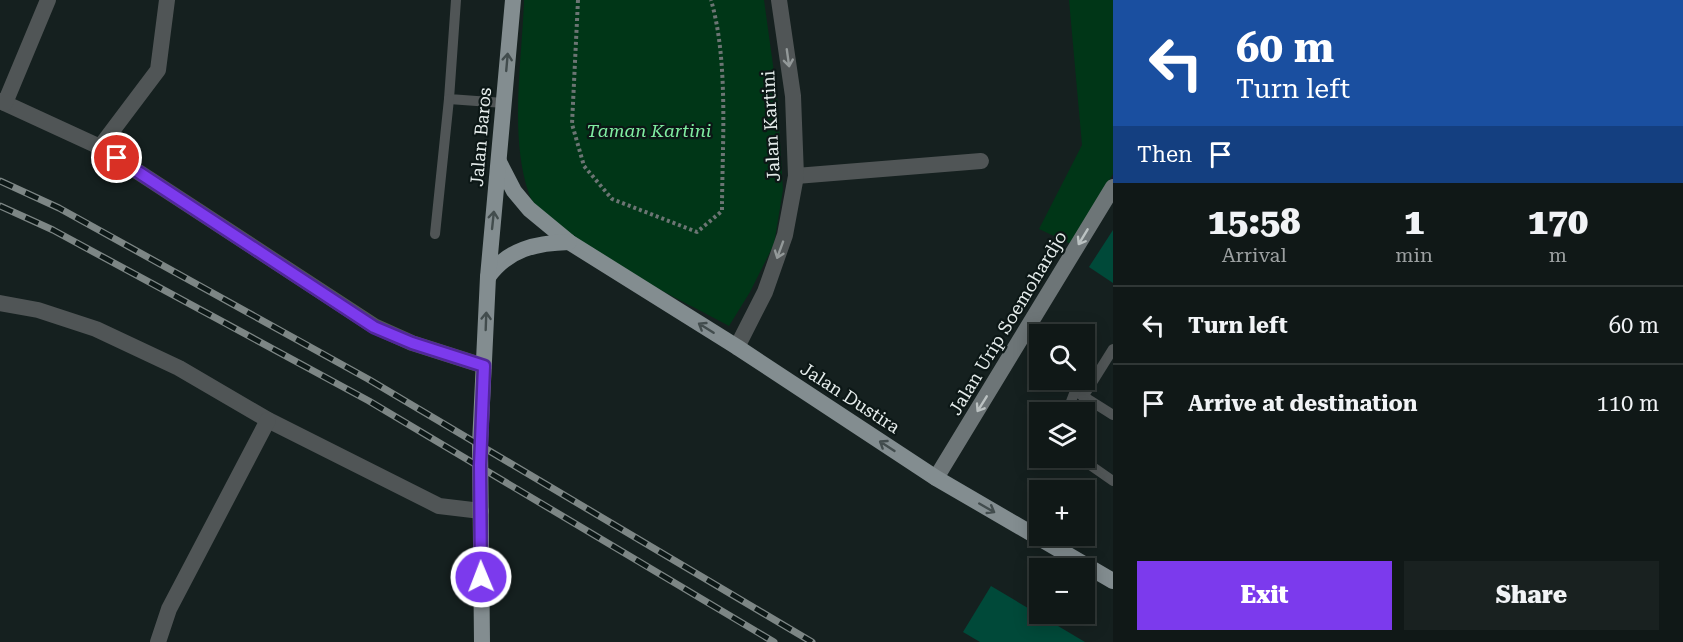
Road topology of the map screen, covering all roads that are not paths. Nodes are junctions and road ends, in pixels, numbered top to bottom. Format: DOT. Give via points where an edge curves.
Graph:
graph roads {
  1 [pos="48,0"];
  2 [pos="167,0"];
  3 [pos="456,0"];
  4 [pos="513,0"];
  5 [pos="779,0"];
  6 [pos="449,99"];
  7 [pos="2,102"];
  8 [pos="504,103"];
  9 [pos="100,147"];
  10 [pos="981,161"];
  11 [pos="499,162"];
  12 [pos="796,176"];
  13 [pos="1113,187"];
  14 [pos="435,234"];
  15 [pos="570,242"];
  16 [pos="488,278"];
  17 [pos="0,303"];
  18 [pos="1039,324"];
  19 [pos="1029,340"];
  20 [pos="737,347"];
  21 [pos="1113,349"];
  22 [pos="484,366"];
  23 [pos="1077,390"];
  24 [pos="1079,394"];
  25 [pos="1074,402"];
  26 [pos="1113,415"];
  27 [pos="268,420"];
  28 [pos="1094,468"];
  29 [pos="936,478"];
  30 [pos="1113,481"];
  31 [pos="481,512"];
  32 [pos="1113,581"];
  33 [pos="158,642"];
  34 [pos="482,642"];
  1 -- 7 [label="street"];
  2 -- 9 [label="street" via="158,70"];
  3 -- 6 [label="lane"];
  8 -- 4 [label="main road, Jalan Baros, one-way"];
  5 -- 12 [label="street, Jalan Kartini, one-way" via="793,96"];
  6 -- 8 [label="lane"];
  6 -- 14 [label="lane"];
  7 -- 9 [label="street"];
  8 -- 11 [label="main road, Jalan Baros"];
  9 -- 22 [label="street" via="374,327"];
  10 -- 12 [label="street"];
  11 -- 15 [label="main road, Jalan Dustira" via="529,209"];
  16 -- 11 [label="main road, Jalan Baros, one-way"];
  12 -- 20 [label="street, Jalan Kartini, one-way" via="785,235 765,292"];
  13 -- 18 [label="main road, Jalan Urip Soemohardjo, one-way"];
  15 -- 16 [label="main road" via="514,252 499,262"];
  20 -- 15 [label="main road, Jalan Dustira, one-way"];
  22 -- 16 [label="main road, Jalan Baros, one-way"];
  17 -- 27 [label="street" via="38,309 96,329 179,368"];
  19 -- 29 [label="main road, Jalan Urip Soemohardjo, one-way"];
  29 -- 20 [label="main road, Jalan Dustira, one-way"];
  21 -- 24 [label="lane"];
  22 -- 31 [label="main road, Jalan Baros"];
  23 -- 24 [label="lane"];
  24 -- 25 [label="lane"];
  24 -- 26 [label="lane"];
  27 -- 31 [label="street" via="439,506"];
  27 -- 33 [label="street" via="169,609"];
  28 -- 30 [label="lane"];
  29 -- 32 [label="main road, Jalan Dustira, one-way"];
  31 -- 34 [label="main road, Jalan Baros"];
}
